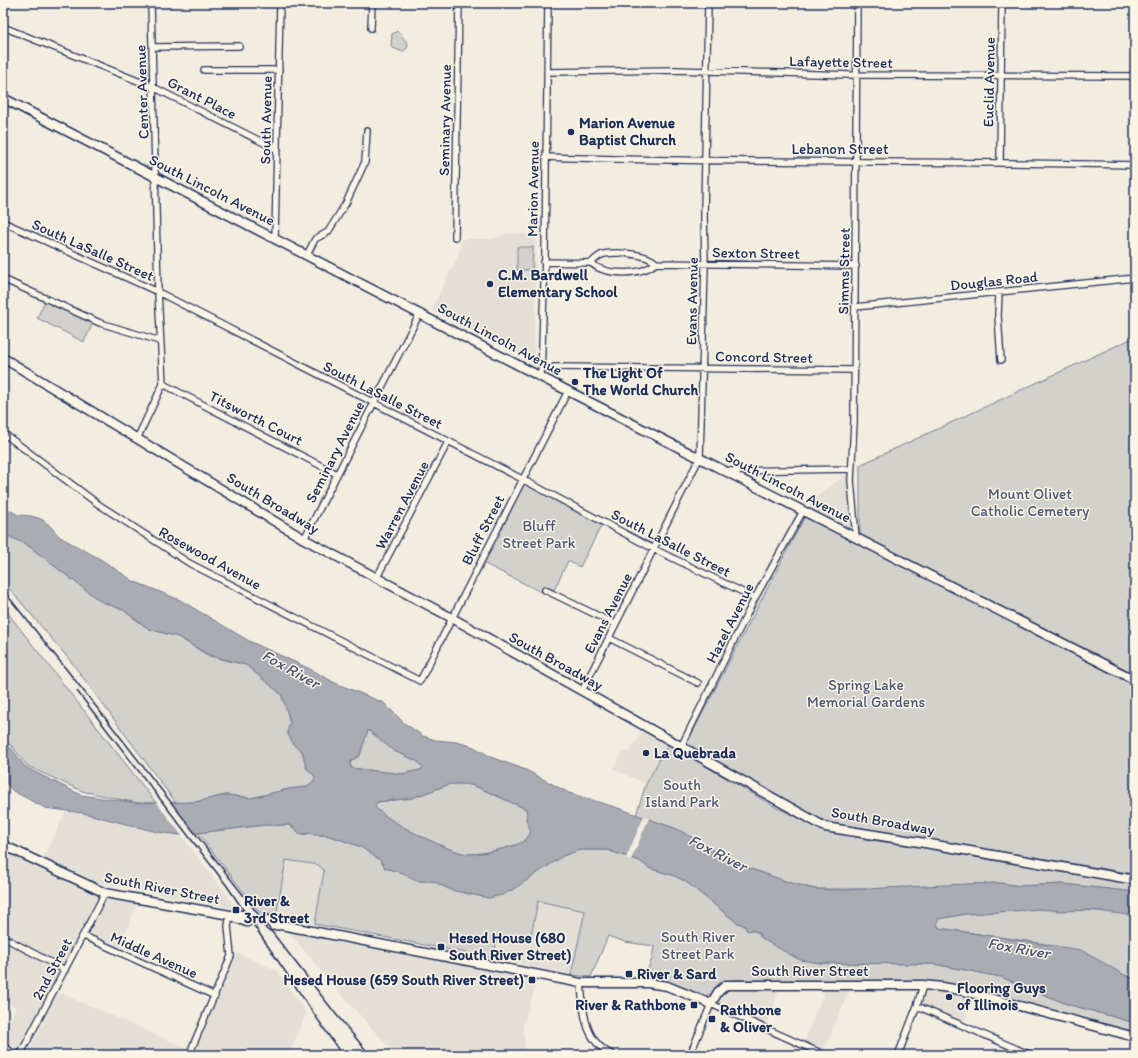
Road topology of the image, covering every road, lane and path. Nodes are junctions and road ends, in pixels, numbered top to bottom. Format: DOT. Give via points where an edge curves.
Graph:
graph roads {
  1 [pos="151,3"];
  2 [pos="280,3"];
  3 [pos="372,3"];
  4 [pos="458,3"];
  5 [pos="548,3"];
  6 [pos="708,3"];
  7 [pos="857,3"];
  8 [pos="1002,3"];
  9 [pos="3,27"];
  10 [pos="371,28"];
  11 [pos="239,46"];
  12 [pos="152,47"];
  13 [pos="204,70"];
  14 [pos="279,70"];
  15 [pos="706,71"];
  16 [pos="547,72"];
  17 [pos="857,75"];
  18 [pos="1001,76"];
  19 [pos="1135,76"];
  20 [pos="153,87"];
  21 [pos="3,98"];
  22 [pos="367,131"];
  23 [pos="278,150"];
  24 [pos="545,157"];
  25 [pos="704,160"];
  26 [pos="1000,161"];
  27 [pos="857,162"];
  28 [pos="1135,165"];
  29 [pos="156,178"];
  30 [pos="3,222"];
  31 [pos="455,237"];
  32 [pos="275,238"];
  33 [pos="307,255"];
  34 [pos="544,262"];
  35 [pos="591,263"];
  36 [pos="656,263"];
  37 [pos="705,264"];
  38 [pos="856,266"];
  39 [pos="1135,278"];
  40 [pos="3,279"];
  41 [pos="158,292"];
  42 [pos="999,293"];
  43 [pos="855,307"];
  44 [pos="420,313"];
  45 [pos="160,341"];
  46 [pos="3,358"];
  47 [pos="1001,360"];
  48 [pos="554,367"];
  49 [pos="702,368"];
  50 [pos="854,370"];
  51 [pos="541,376"];
  52 [pos="163,384"];
  53 [pos="568,391"];
  54 [pos="374,403"];
  55 [pos="3,433"];
  56 [pos="137,439"];
  57 [pos="448,442"];
  58 [pos="700,458"];
  59 [pos="851,469"];
  60 [pos="728,471"];
  61 [pos="337,474"];
  62 [pos="522,479"];
  63 [pos="803,511"];
  64 [pos="856,538"];
  65 [pos="304,539"];
  66 [pos="654,549"];
  67 [pos="376,579"];
  68 [pos="545,590"];
  69 [pos="752,596"];
  70 [pos="452,618"];
  71 [pos="615,624"];
  72 [pos="609,638"];
  73 [pos="1135,680"];
  74 [pos="420,681"];
  75 [pos="698,682"];
  76 [pos="582,691"];
  77 [pos="681,747"];
  78 [pos="3,845"];
  79 [pos="1135,880"];
  80 [pos="105,893"];
  81 [pos="230,915"];
  82 [pos="242,915"];
  83 [pos="264,919"];
  84 [pos="247,922"];
  85 [pos="282,925"];
  86 [pos="270,926"];
  87 [pos="84,936"];
  88 [pos="3,937"];
  89 [pos="65,970"];
  90 [pos="581,983"];
  91 [pos="923,985"];
  92 [pos="215,996"];
  93 [pos="711,1004"];
  94 [pos="918,1006"];
  95 [pos="1135,1037"];
  96 [pos="3,1048"];
  97 [pos="192,1048"];
  98 [pos="12,1055"];
  99 [pos="20,1055"];
  100 [pos="613,1055"];
  101 [pos="690,1055"];
  102 [pos="825,1055"];
  103 [pos="898,1055"];
  104 [pos="1031,1055"];
  1 -- 12 [label="street, Center Avenue"];
  2 -- 14 [label="street, South Avenue"];
  3 -- 10 [label="street"];
  4 -- 31 [label="street, Seminary Avenue"];
  5 -- 16 [label="street, Marion Avenue"];
  6 -- 15 [label="street, Evans Avenue"];
  7 -- 17 [label="street, Simms Street"];
  8 -- 18 [label="street, Euclid Avenue"];
  9 -- 20 [label="street, Grant Place"];
  11 -- 12 [label="street"];
  12 -- 20 [label="street, Center Avenue"];
  13 -- 14 [label="street"];
  14 -- 23 [label="street, South Avenue"];
  15 -- 16 [label="street, Lafayette Street"];
  15 -- 17 [label="street, Lafayette Street"];
  15 -- 25 [label="street, Evans Avenue"];
  16 -- 24 [label="street, Marion Avenue"];
  17 -- 18 [label="street, Lafayette Street"];
  17 -- 27 [label="street, Simms Street"];
  18 -- 19 [label="street, Lafayette Street"];
  18 -- 26 [label="street, Euclid Avenue"];
  20 -- 23 [label="street, Grant Place"];
  20 -- 29 [label="street, Center Avenue"];
  21 -- 29 [label="street, South Lincoln Avenue"];
  22 -- 33 [label="street" via="366,162 328,232 315,239"];
  23 -- 32 [label="street, South Avenue"];
  24 -- 25 [label="street, Lebanon Street"];
  24 -- 34 [label="street, Marion Avenue"];
  25 -- 27 [label="street, Lebanon Street"];
  25 -- 37 [label="street, Evans Avenue"];
  26 -- 27 [label="street, Lebanon Street"];
  26 -- 28 [label="street, Lebanon Street"];
  27 -- 38 [label="street, Simms Street"];
  29 -- 32 [label="street, South Lincoln Avenue"];
  29 -- 41 [label="street, Center Avenue"];
  30 -- 41 [label="street, South LaSalle Street"];
  32 -- 33 [label="street, South Lincoln Avenue"];
  33 -- 44 [label="street, South Lincoln Avenue"];
  34 -- 35 [label="street, Sexton Street"];
  34 -- 51 [label="street, Marion Avenue"];
  35 -- 36 [label="street, Sexton Street" via="604,254 642,255"];
  35 -- 36 [label="street, Sexton Street" via="605,272 640,272"];
  36 -- 37 [label="street, Sexton Street"];
  37 -- 38 [label="street, Sexton Street"];
  37 -- 49 [label="street, Evans Avenue"];
  38 -- 43 [label="street, Simms Street"];
  39 -- 42 [label="street, Douglas Road"];
  40 -- 45 [label="street" via="100,323"];
  41 -- 45 [label="street, Center Avenue"];
  41 -- 54 [label="street, South LaSalle Street"];
  42 -- 43 [label="street, Douglas Road"];
  42 -- 47 [label="street"];
  43 -- 50 [label="street, Simms Street"];
  44 -- 51 [label="street, South Lincoln Avenue"];
  44 -- 54 [label="street, Seminary Avenue"];
  45 -- 52 [label="street, Center Avenue"];
  46 -- 56 [label="street, South Broadway"];
  48 -- 49 [label="street, Concord Street"];
  49 -- 50 [label="street, Concord Street"];
  49 -- 58 [label="street, Evans Avenue"];
  50 -- 59 [label="street, Simms Street"];
  51 -- 53 [label="street, South Lincoln Avenue"];
  52 -- 56 [label="street, Center Avenue"];
  52 -- 61 [label="street, Titsworth Court"];
  53 -- 58 [label="street, South Lincoln Avenue"];
  53 -- 62 [label="street, Bluff Street"];
  54 -- 57 [label="street, South LaSalle Street"];
  54 -- 61 [label="street, Seminary Avenue"];
  55 -- 74 [label="street, Rosewood Avenue" via="98,504 189,563"];
  56 -- 65 [label="street, South Broadway"];
  57 -- 62 [label="street, South LaSalle Street"];
  57 -- 67 [label="street, Warren Avenue"];
  58 -- 60 [label="street, South Lincoln Avenue"];
  58 -- 66 [label="street, Evans Avenue"];
  59 -- 60 [label="street"];
  59 -- 64 [label="street, Simms Street"];
  60 -- 63 [label="street, South Lincoln Avenue"];
  61 -- 65 [label="street, Seminary Avenue"];
  62 -- 66 [label="street, South LaSalle Street"];
  62 -- 70 [label="street, Bluff Street"];
  63 -- 64 [label="street, South Lincoln Avenue"];
  63 -- 69 [label="street, Hazel Avenue"];
  64 -- 73 [label="street, South Lincoln Avenue"];
  65 -- 67 [label="street, South Broadway"];
  66 -- 69 [label="street, South LaSalle Street"];
  66 -- 71 [label="street, Evans Avenue"];
  67 -- 70 [label="street, South Broadway"];
  68 -- 71 [label="street"];
  69 -- 77 [label="street, Hazel Avenue"];
  70 -- 74 [label="street, Bluff Street"];
  70 -- 76 [label="street, South Broadway"];
  71 -- 72 [label="street, Evans Avenue"];
  72 -- 75 [label="street"];
  72 -- 76 [label="street, Evans Avenue"];
  76 -- 77 [label="street, South Broadway"];
  77 -- 79 [label="street, South Broadway" via="825,827"];
  78 -- 80 [label="street, South River Street"];
  80 -- 81 [label="street, South River Street"];
  80 -- 87 [label="street, 2nd Street"];
  81 -- 82 [label="street, South River Street"];
  81 -- 84 [label="street, South River Street"];
  81 -- 92 [label="street" via="228,926 231,956"];
  83 -- 85 [label="street"];
  85 -- 86 [label="street"];
  85 -- 90 [label="street"];
  87 -- 89 [label="street, 2nd Street"];
  87 -- 92 [label="street, Middle Avenue"];
  88 -- 89 [label="street"];
  89 -- 99 [label="street, 2nd Street"];
  90 -- 93 [label="street" via="648,983 667,986"];
  90 -- 100 [label="street" via="589,1034 604,1051"];
  91 -- 93 [label="street, South River Street" via="730,984 718,992"];
  91 -- 94 [label="street"];
  91 -- 95 [label="street, South River Street" via="960,990"];
  92 -- 97 [label="street"];
  93 -- 101 [label="street"];
  93 -- 102 [label="street"];
  94 -- 103 [label="street"];
  94 -- 104 [label="street"];
  96 -- 98 [label="main road"];
}
